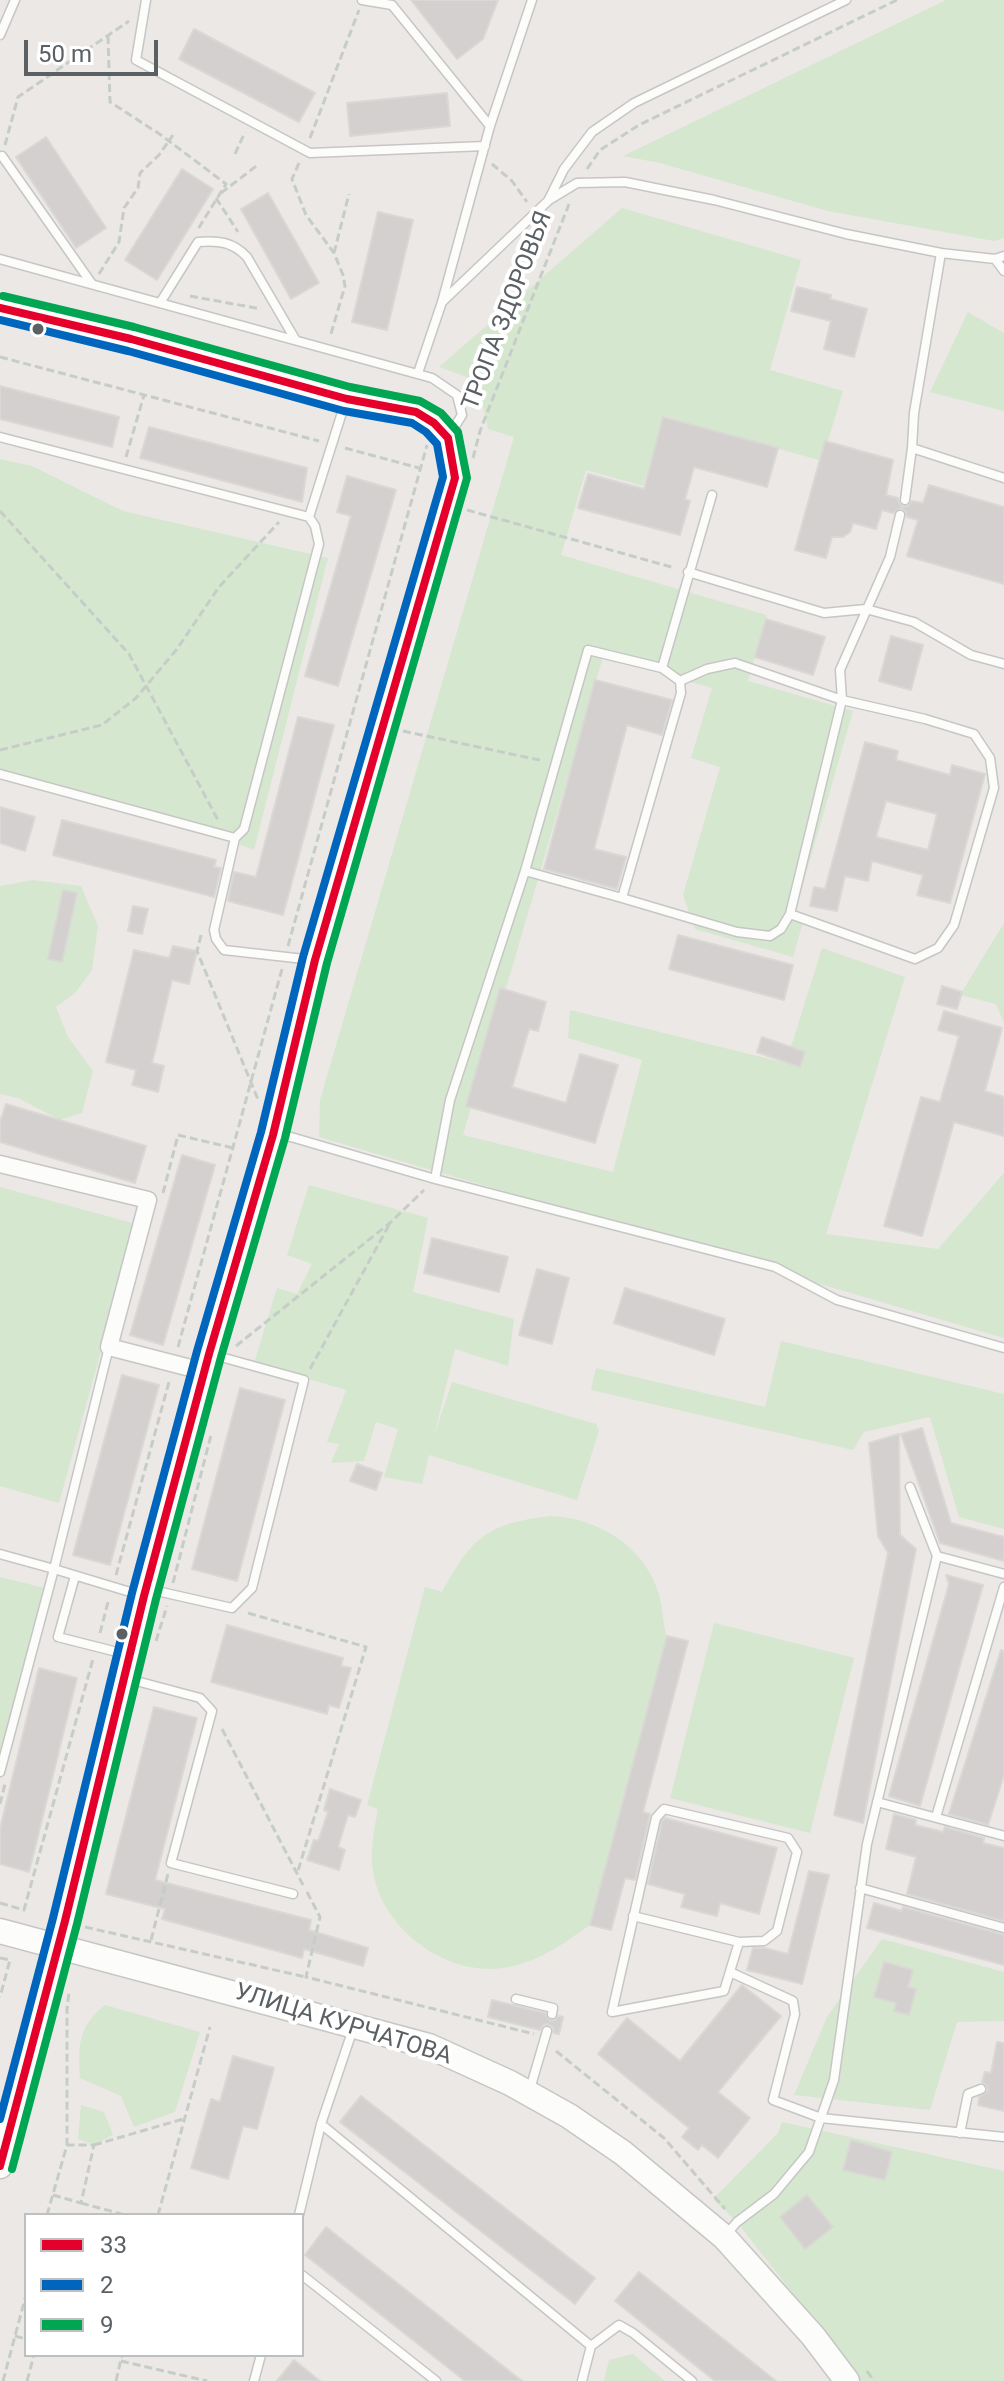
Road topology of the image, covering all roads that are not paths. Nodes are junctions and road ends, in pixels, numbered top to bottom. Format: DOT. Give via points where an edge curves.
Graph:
graph roads {
  1 [pos="15,0"];
  2 [pos="362,0"];
  3 [pos="532,0"];
  4 [pos="846,0"];
  5 [pos="145,5"];
  6 [pos="0,35"];
  7 [pos="490,126"];
  8 [pos="485,146"];
  9 [pos="2,156"];
  10 [pos="549,200"];
  11 [pos="941,253"];
  12 [pos="999,258"];
  13 [pos="0,259"];
  14 [pos="1004,271"];
  15 [pos="92,284"];
  16 [pos="442,302"];
  17 [pos="160,303"];
  18 [pos="0,308"];
  19 [pos="296,340"];
  20 [pos="418,373"];
  21 [pos="347,399"];
  22 [pos="441,430"];
  23 [pos="0,437"];
  24 [pos="912,448"];
  25 [pos="1004,478"];
  26 [pos="712,495"];
  27 [pos="905,500"];
  28 [pos="900,515"];
  29 [pos="309,517"];
  30 [pos="688,572"];
  31 [pos="866,609"];
  32 [pos="1004,664"];
  33 [pos="662,668"];
  34 [pos="680,681"];
  35 [pos="842,700"];
  36 [pos="0,774"];
  37 [pos="235,838"];
  38 [pos="525,871"];
  39 [pos="622,898"];
  40 [pos="790,914"];
  41 [pos="315,960"];
  42 [pos="273,1135"];
  43 [pos="0,1164"];
  44 [pos="435,1179"];
  45 [pos="109,1347"];
  46 [pos="1004,1348"];
  47 [pos="216,1358"];
  48 [pos="910,1487"];
  49 [pos="0,1554"];
  50 [pos="937,1556"];
  51 [pos="54,1569"];
  52 [pos="1004,1574"];
  53 [pos="75,1576"];
  54 [pos="1004,1587"];
  55 [pos="154,1593"];
  56 [pos="133,1672"];
  57 [pos="0,1772"];
  58 [pos="877,1802"];
  59 [pos="936,1817"];
  60 [pos="1004,1825"];
  61 [pos="1002,1835"];
  62 [pos="860,1888"];
  63 [pos="293,1894"];
  64 [pos="633,1916"];
  65 [pos="1004,1928"];
  66 [pos="0,1931"];
  67 [pos="739,1942"];
  68 [pos="58,1946"];
  69 [pos="730,1972"];
  70 [pos="516,1999"];
  71 [pos="552,2014"];
  72 [pos="355,2025"];
  73 [pos="547,2031"];
  74 [pos="981,2089"];
  75 [pos="529,2094"];
  76 [pos="821,2118"];
  77 [pos="6,2121"];
  78 [pos="321,2124"];
  79 [pos="960,2133"];
  80 [pos="1004,2137"];
  81 [pos="0,2166"];
  82 [pos="299,2213"];
  83 [pos="731,2229"];
  84 [pos="304,2277"];
  85 [pos="591,2346"];
  86 [pos="260,2357"];
  87 [pos="847,2375"];
  88 [pos="254,2381"];
  89 [pos="436,2381"];
  90 [pos="582,2381"];
  91 [pos="692,2381"];
  1 -- 6 [label="lane"];
  2 -- 7 [label="lane" via="392,5"];
  3 -- 7 [label="lane"];
  4 -- 10 [label="lane" via="634,103 592,132"];
  5 -- 8 [label="lane" via="136,60 310,153"];
  7 -- 8 [label="lane"];
  8 -- 16 [label="lane"];
  9 -- 15 [label="lane"];
  10 -- 11 [label="lane" via="577,183 625,182"];
  10 -- 16 [label="lane"];
  11 -- 12 [label="lane"];
  11 -- 24 [label="lane"];
  12 -- 14 [label="lane"];
  13 -- 15 [label="lane"];
  15 -- 17 [label="lane"];
  16 -- 20 [label="lane"];
  17 -- 19 [label="lane"];
  17 -- 19 [label="lane" via="198,242 237,246"];
  18 -- 21 [label="street"];
  19 -- 20 [label="lane"];
  20 -- 22 [label="lane" via="457,395 462,415"];
  21 -- 22 [label="street" via="416,412"];
  21 -- 29 [label="lane"];
  22 -- 41 [label="street" via="455,478"];
  23 -- 29 [label="lane"];
  24 -- 25 [label="lane"];
  24 -- 27 [label="lane"];
  26 -- 30 [label="lane"];
  28 -- 31 [label="lane" via="890,557"];
  29 -- 37 [label="lane" via="319,544 244,829"];
  30 -- 31 [label="lane" via="824,613"];
  30 -- 33 [label="lane"];
  31 -- 32 [label="lane" via="914,622 971,655"];
  31 -- 35 [label="lane" via="840,670"];
  33 -- 34 [label="lane"];
  33 -- 38 [label="lane" via="588,650"];
  34 -- 35 [label="lane" via="735,663"];
  34 -- 39 [label="lane" via="681,693"];
  35 -- 40 [label="lane"];
  35 -- 40 [label="lane" via="974,734 990,758 994,788 954,925 938,948 915,959"];
  36 -- 37 [label="lane"];
  37 -- 41 [label="lane" via="216,939 224,950"];
  38 -- 39 [label="lane"];
  38 -- 44 [label="lane" via="450,1100"];
  39 -- 40 [label="lane" via="737,932 770,936"];
  41 -- 42 [label="street"];
  42 -- 44 [label="lane"];
  42 -- 47 [label="street"];
  43 -- 45 [label="street" via="148,1200"];
  44 -- 46 [label="lane" via="775,1267 837,1300"];
  45 -- 47 [label="street" via="174,1364"];
  45 -- 51 [label="lane"];
  47 -- 55 [label="street"];
  47 -- 55 [label="lane" via="304,1380 252,1588 232,1608"];
  48 -- 50 [label="lane"];
  49 -- 51 [label="lane"];
  50 -- 52 [label="lane"];
  50 -- 58 [label="lane"];
  51 -- 53 [label="lane"];
  51 -- 57 [label="lane"];
  53 -- 55 [label="lane"];
  53 -- 56 [label="lane" via="58,1637 96,1647"];
  54 -- 59 [label="lane"];
  55 -- 56 [label="street"];
  56 -- 63 [label="lane" via="200,1698 212,1711 171,1863"];
  56 -- 68 [label="street"];
  58 -- 59 [label="lane"];
  58 -- 62 [label="lane"];
  59 -- 61 [label="lane"];
  60 -- 61 [label="lane"];
  62 -- 65 [label="lane"];
  62 -- 76 [label="lane" via="834,2080"];
  64 -- 67 [label="lane"];
  64 -- 67 [label="lane" via="656,1818 664,1809 788,1838 797,1852 777,1931 764,1941"];
  64 -- 69 [label="lane" via="612,2012 724,1991"];
  66 -- 68 [label="street, УЛИЦА КУРЧАТОВА"];
  67 -- 69 [label="lane"];
  68 -- 72 [label="street, УЛИЦА КУРЧАТОВА"];
  68 -- 77 [label="street"];
  69 -- 76 [label="lane" via="793,2001 795,2014 773,2100"];
  70 -- 71 [label="lane" via="553,2008"];
  72 -- 75 [label="street, УЛИЦА КУРЧАТОВА" via="429,2046"];
  72 -- 78 [label="lane"];
  73 -- 75 [label="lane"];
  74 -- 79 [label="lane" via="968,2094"];
  75 -- 83 [label="street, УЛИЦА КУРЧАТОВА"];
  76 -- 79 [label="lane"];
  76 -- 83 [label="lane" via="809,2152 774,2194"];
  77 -- 81 [label="street"];
  78 -- 82 [label="lane"];
  78 -- 85 [label="lane"];
  79 -- 80 [label="lane"];
  83 -- 87 [label="street, УЛИЦА КУРЧАТОВА"];
  84 -- 89 [label="lane"];
  85 -- 90 [label="lane"];
  85 -- 91 [label="lane" via="619,2325"];
  86 -- 88 [label="lane"];
}
